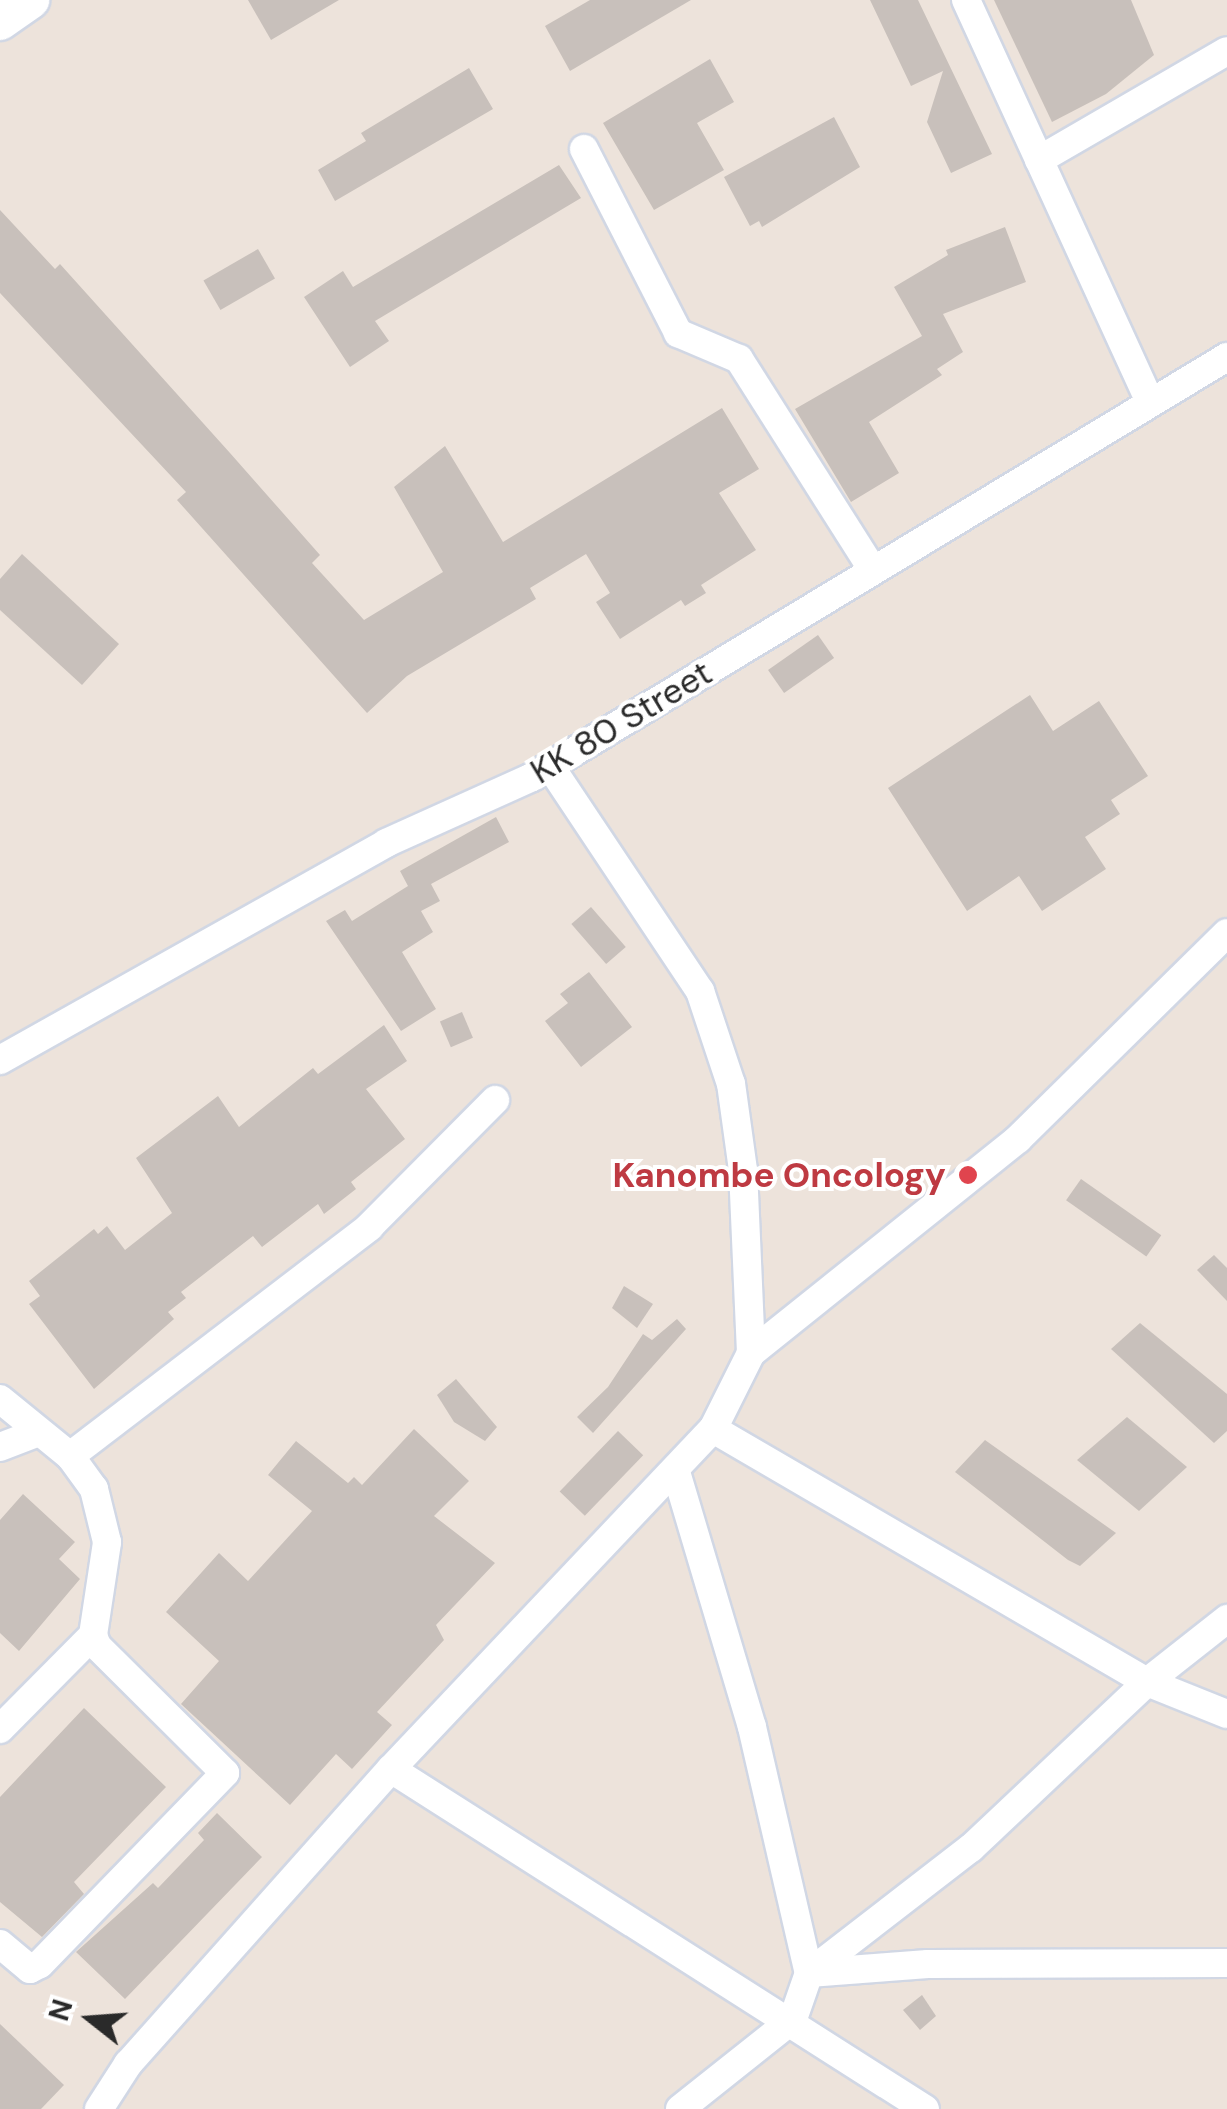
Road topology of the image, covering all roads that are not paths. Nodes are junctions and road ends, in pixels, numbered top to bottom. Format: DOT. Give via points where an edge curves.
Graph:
graph roads {
  1 [pos="30,0"];
  2 [pos="966,0"];
  3 [pos="0,21"];
  4 [pos="1227,51"];
  5 [pos="584,150"];
  6 [pos="1039,160"];
  7 [pos="1227,357"];
  8 [pos="1150,402"];
  9 [pos="873,570"];
  10 [pos="550,766"];
  11 [pos="1225,939"];
  12 [pos="0,1060"];
  13 [pos="494,1100"];
  14 [pos="751,1353"];
  15 [pos="0,1398"];
  16 [pos="713,1429"];
  17 [pos="36,1433"];
  18 [pos="0,1447"];
  19 [pos="70,1456"];
  20 [pos="676,1472"];
  21 [pos="1227,1618"];
  22 [pos="93,1635"];
  23 [pos="1147,1682"];
  24 [pos="1227,1714"];
  25 [pos="0,1730"];
  26 [pos="392,1769"];
  27 [pos="0,1944"];
  28 [pos="1227,1962"];
  29 [pos="809,1973"];
  30 [pos="793,2019"];
  31 [pos="100,2109"];
  32 [pos="680,2109"];
  33 [pos="925,2109"];
  1 -- 3 [label="street"];
  2 -- 6 [label="street"];
  4 -- 6 [label="street"];
  5 -- 9 [label="street" via="678,333 739,359"];
  6 -- 8 [label="street"];
  7 -- 8 [label="street, KK 80 Street"];
  8 -- 9 [label="street, KK 80 Street"];
  9 -- 10 [label="street, KK 80 Street"];
  10 -- 12 [label="street, KK 80 Street" via="386,843"];
  10 -- 14 [label="street" via="700,991 731,1084"];
  11 -- 14 [label="street" via="1018,1138"];
  13 -- 19 [label="street" via="369,1227"];
  14 -- 16 [label="street"];
  15 -- 17 [label="street"];
  16 -- 20 [label="street"];
  16 -- 23 [label="street"];
  17 -- 18 [label="street"];
  17 -- 19 [label="street"];
  19 -- 22 [label="street" via="94,1489 107,1542"];
  20 -- 26 [label="street"];
  20 -- 29 [label="street" via="752,1727"];
  21 -- 23 [label="street"];
  22 -- 25 [label="street"];
  22 -- 27 [label="street" via="225,1773 40,1964 30,1969"];
  23 -- 24 [label="street"];
  23 -- 29 [label="street" via="972,1848"];
  26 -- 30 [label="street"];
  26 -- 31 [label="street" via="128,2064"];
  28 -- 29 [label="street" via="928,1964"];
  29 -- 30 [label="street"];
  30 -- 32 [label="street"];
  30 -- 33 [label="street"];
}
